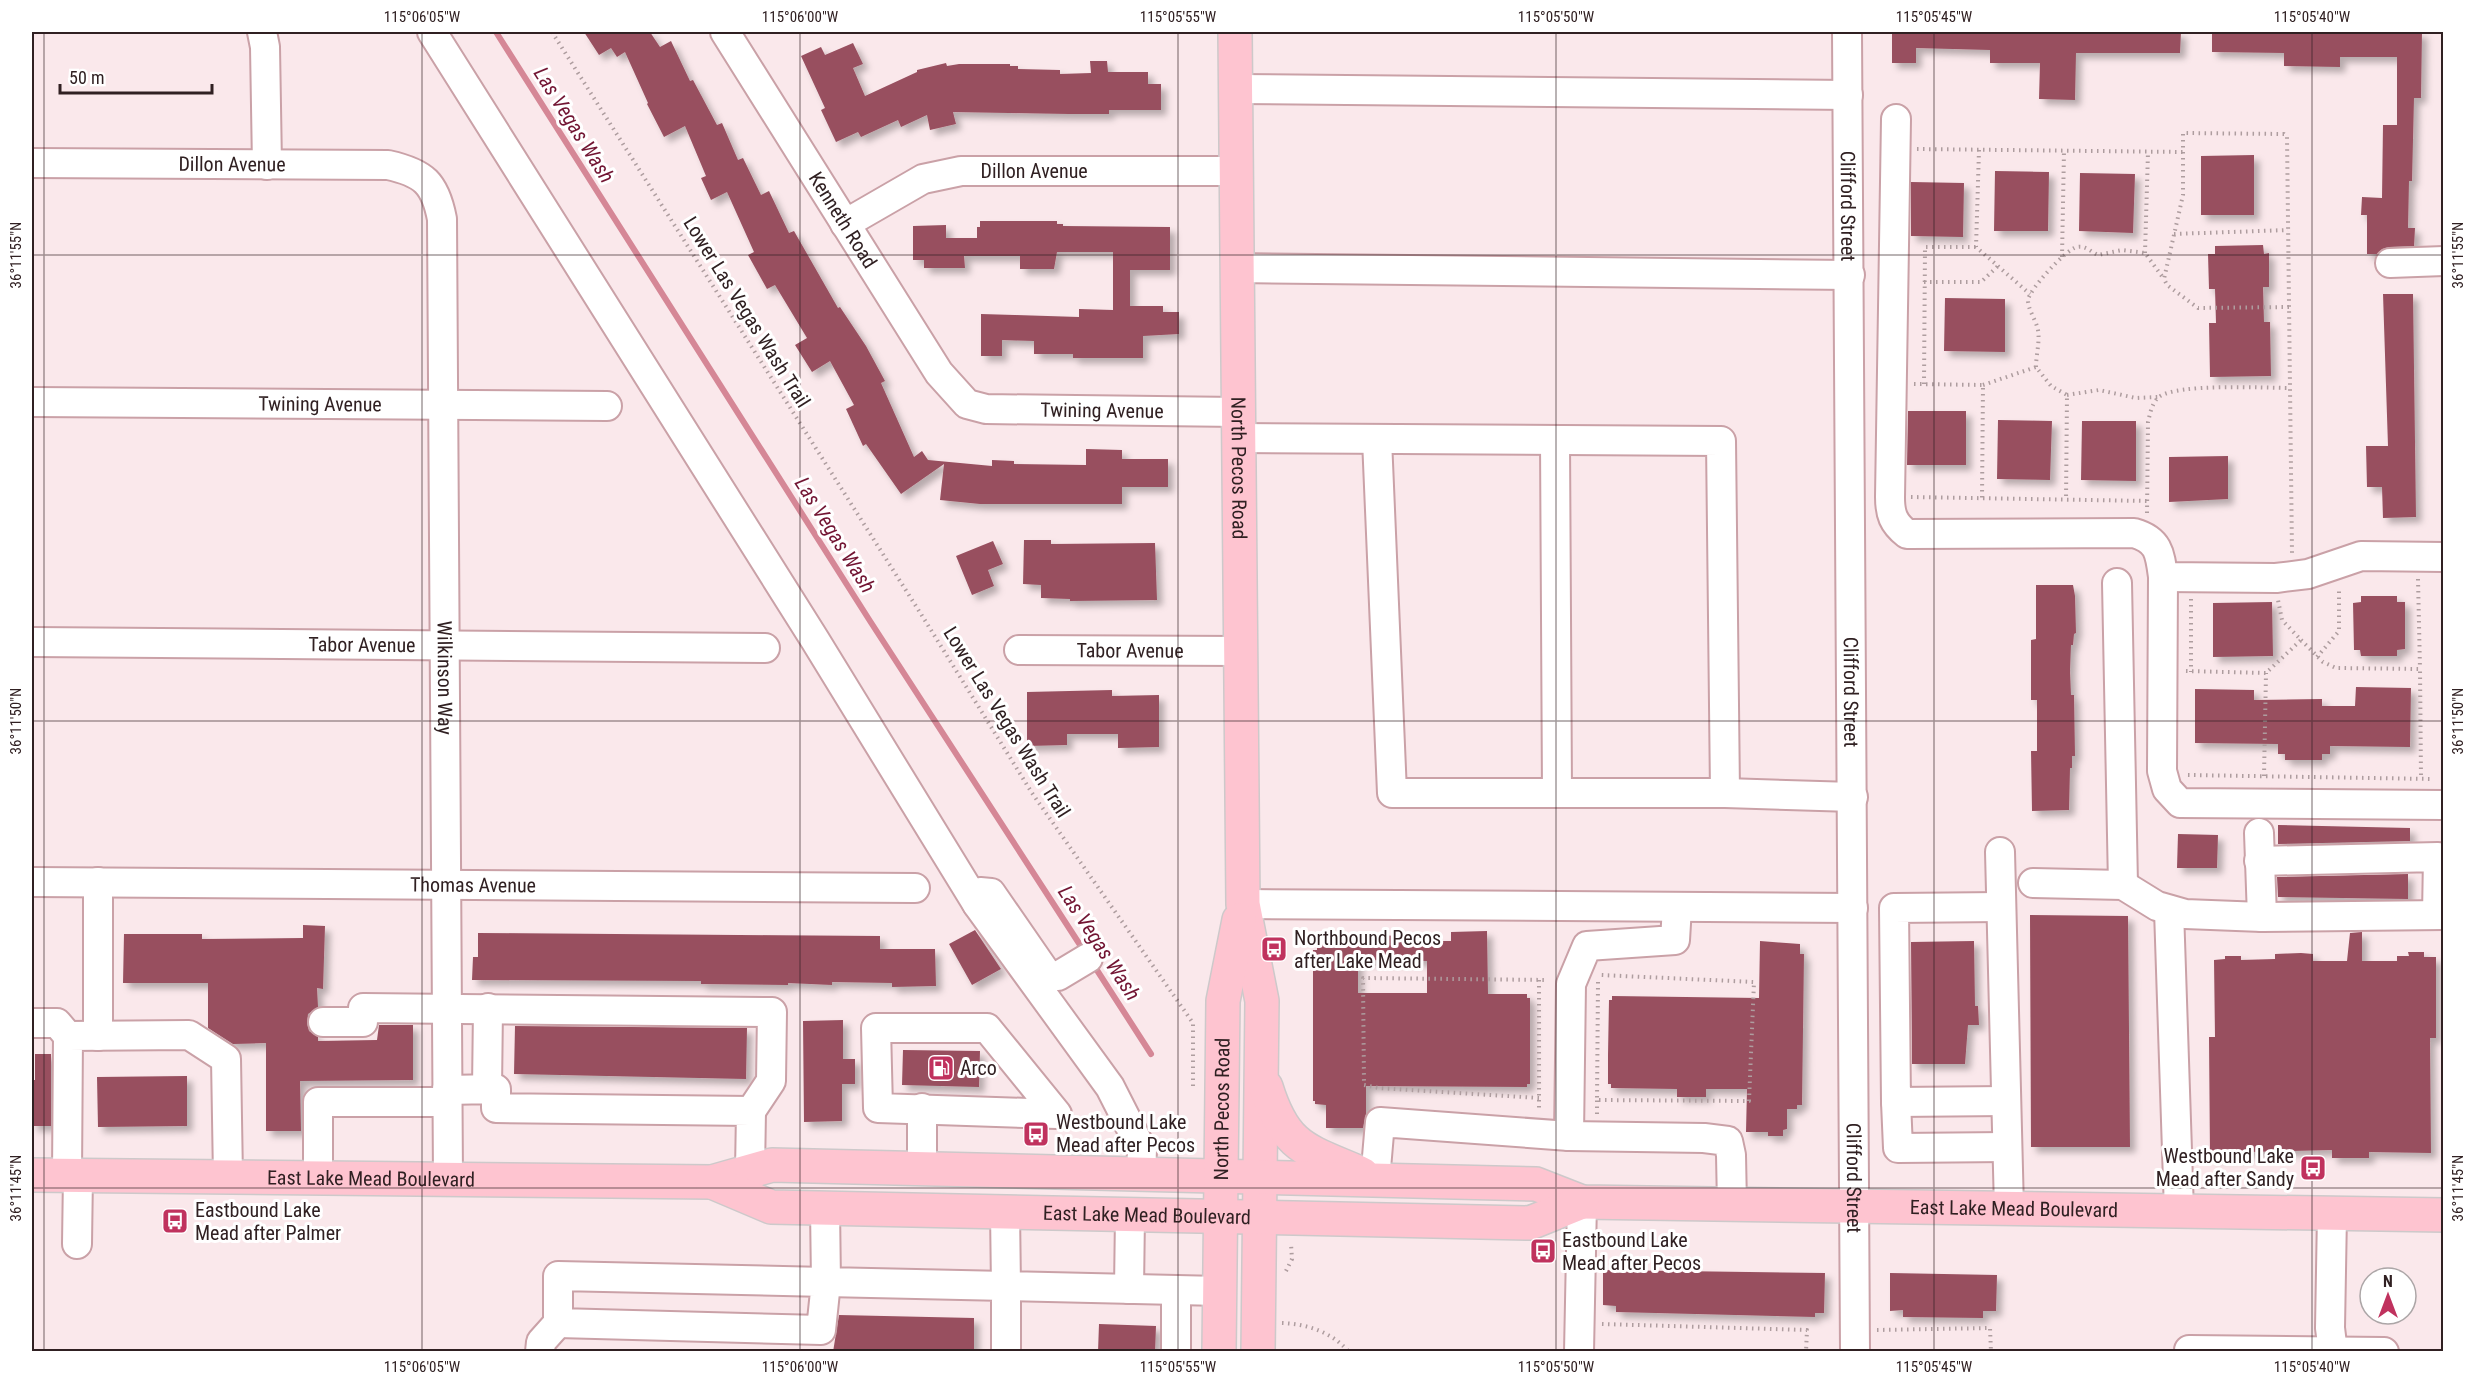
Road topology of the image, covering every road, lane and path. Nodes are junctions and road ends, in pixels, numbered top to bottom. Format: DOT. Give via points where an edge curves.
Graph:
graph roads {
  1 [pos="262,32"];
  2 [pos="432,32"];
  3 [pos="552,32"];
  4 [pos="725,32"];
  5 [pos="1235,32"];
  6 [pos="1847,32"];
  7 [pos="1235,89"];
  8 [pos="1848,95"];
  9 [pos="1896,118"];
  10 [pos="1896,149"];
  11 [pos="1978,150"];
  12 [pos="2064,151"];
  13 [pos="2148,152"];
  14 [pos="2184,152"];
  15 [pos="32,163"];
  16 [pos="267,165"];
  17 [pos="1236,171"];
  18 [pos="426,182"];
  19 [pos="845,224"];
  20 [pos="2288,230"];
  21 [pos="2174,234"];
  22 [pos="1976,247"];
  23 [pos="2145,253"];
  24 [pos="2062,256"];
  25 [pos="1894,258"];
  26 [pos="2444,261"];
  27 [pos="2390,263"];
  28 [pos="1850,265"];
  29 [pos="1998,266"];
  30 [pos="1237,268"];
  31 [pos="2164,279"];
  32 [pos="1924,282"];
  33 [pos="2030,294"];
  34 [pos="2289,307"];
  35 [pos="2036,367"];
  36 [pos="1891,384"];
  37 [pos="1924,384"];
  38 [pos="1983,385"];
  39 [pos="2290,387"];
  40 [pos="2067,395"];
  41 [pos="2158,397"];
  42 [pos="32,402"];
  43 [pos="967,404"];
  44 [pos="443,405"];
  45 [pos="607,406"];
  46 [pos="1238,425"];
  47 [pos="1377,439"];
  48 [pos="1555,441"];
  49 [pos="1890,497"];
  50 [pos="1982,498"];
  51 [pos="2066,500"];
  52 [pos="2148,501"];
  53 [pos="2147,536"];
  54 [pos="2444,557"];
  55 [pos="2418,573"];
  56 [pos="2163,577"];
  57 [pos="2284,577"];
  58 [pos="2116,583"];
  59 [pos="2339,585"];
  60 [pos="2191,595"];
  61 [pos="2301,640"];
  62 [pos="32,642"];
  63 [pos="445,645"];
  64 [pos="765,648"];
  65 [pos="1019,650"];
  66 [pos="1240,651"];
  67 [pos="2317,657"];
  68 [pos="2420,669"];
  69 [pos="2183,671"];
  70 [pos="2191,672"];
  71 [pos="2266,673"];
  72 [pos="2185,775"];
  73 [pos="2264,776"];
  74 [pos="2421,778"];
  75 [pos="1557,792"];
  76 [pos="1725,792"];
  77 [pos="1853,796"];
  78 [pos="2443,805"];
  79 [pos="2000,852"];
  80 [pos="32,882"];
  81 [pos="99,882"];
  82 [pos="2033,882"];
  83 [pos="446,885"];
  84 [pos="2123,885"];
  85 [pos="915,888"];
  86 [pos="977,904"];
  87 [pos="1243,904"];
  88 [pos="1677,907"];
  89 [pos="2001,907"];
  90 [pos="1853,908"];
  91 [pos="2169,910"];
  92 [pos="2440,915"];
  93 [pos="2262,917"];
  94 [pos="1088,958"];
  95 [pos="1586,978"];
  96 [pos="1539,980"];
  97 [pos="447,1008"];
  98 [pos="488,1008"];
  99 [pos="323,1022"];
  100 [pos="32,1023"];
  101 [pos="68,1036"];
  102 [pos="98,1036"];
  103 [pos="1261,1069"];
  104 [pos="487,1089"];
  105 [pos="447,1096"];
  106 [pos="1194,1097"];
  107 [pos="1539,1098"];
  108 [pos="2006,1101"];
  109 [pos="1896,1102"];
  110 [pos="922,1108"];
  111 [pos="752,1111"];
  112 [pos="1194,1131"];
  113 [pos="1539,1134"];
  114 [pos="1569,1136"];
  115 [pos="2007,1147"];
  116 [pos="1221,1163"];
  117 [pos="922,1168"];
  118 [pos="750,1171"];
  119 [pos="1141,1174"];
  120 [pos="32,1175"];
  121 [pos="72,1175"];
  122 [pos="228,1177"];
  123 [pos="1260,1177"];
  124 [pos="318,1178"];
  125 [pos="448,1179"];
  126 [pos="1374,1180"];
  127 [pos="712,1182"];
  128 [pos="1582,1202"];
  129 [pos="1732,1204"];
  130 [pos="1854,1206"];
  131 [pos="825,1208"];
  132 [pos="2009,1209"];
  133 [pos="2179,1211"];
  134 [pos="1005,1212"];
  135 [pos="2332,1214"];
  136 [pos="1130,1215"];
  137 [pos="2444,1215"];
  138 [pos="1220,1216"];
  139 [pos="1274,1218"];
  140 [pos="77,1244"];
  141 [pos="1285,1276"];
  142 [pos="826,1282"];
  143 [pos="1006,1286"];
  144 [pos="1129,1289"];
  145 [pos="1176,1290"];
  146 [pos="1220,1291"];
  147 [pos="1282,1313"];
  148 [pos="558,1323"];
  149 [pos="1580,1323"];
  150 [pos="821,1341"];
  151 [pos="1866,1345"];
  152 [pos="2190,1350"];
  153 [pos="2333,1351"];
  154 [pos="540,1352"];
  155 [pos="1005,1352"];
  156 [pos="1176,1352"];
  157 [pos="1220,1352"];
  158 [pos="1258,1352"];
  159 [pos="1349,1352"];
  160 [pos="1579,1352"];
  161 [pos="1806,1352"];
  162 [pos="1991,1352"];
  163 [pos="2384,1352"];
  1 -- 16 [label="street"];
  2 -- 86 [label="street"];
  3 -- 106 [label="path, Lower Las Vegas Wash Trail" via="1032,793 1193,1023"];
  4 -- 19 [label="street, Kenneth Road"];
  5 -- 7 [label="main road, North Pecos Road"];
  6 -- 8 [label="street, Clifford Street"];
  7 -- 8 [label="street"];
  7 -- 17 [label="main road, North Pecos Road"];
  8 -- 28 [label="street, Clifford Street"];
  9 -- 10 [label="street"];
  10 -- 11 [label="path"];
  10 -- 25 [label="street"];
  11 -- 12 [label="path"];
  11 -- 22 [label="path"];
  12 -- 13 [label="path"];
  12 -- 24 [label="path"];
  13 -- 14 [label="path"];
  13 -- 23 [label="path"];
  14 -- 20 [label="path" via="2184,133 2284,134"];
  14 -- 21 [label="path" via="2184,195"];
  15 -- 16 [label="street, Dillon Avenue"];
  16 -- 18 [label="street, Dillon Avenue" via="388,165 408,170"];
  17 -- 19 [label="street, Dillon Avenue" via="961,171 924,179"];
  17 -- 30 [label="main road, North Pecos Road"];
  18 -- 44 [label="street, Wilkinson Way" via="437,196 442,219"];
  19 -- 43 [label="street, Kenneth Road" via="939,373"];
  20 -- 21 [label="path"];
  20 -- 34 [label="path"];
  21 -- 31 [label="path"];
  22 -- 29 [label="path"];
  22 -- 32 [label="path" via="1925,247"];
  23 -- 24 [label="path" via="2122,250 2098,255 2080,246"];
  23 -- 31 [label="path"];
  24 -- 33 [label="path"];
  25 -- 28 [label="street"];
  25 -- 36 [label="street"];
  26 -- 27 [label="street"];
  28 -- 30 [label="street"];
  28 -- 77 [label="street, Clifford Street"];
  29 -- 32 [label="path" via="1981,282"];
  29 -- 33 [label="path"];
  30 -- 46 [label="main road, North Pecos Road"];
  31 -- 34 [label="path" via="2198,308"];
  32 -- 37 [label="path"];
  33 -- 35 [label="path" via="2029,307 2039,336"];
  34 -- 39 [label="path"];
  35 -- 38 [label="path"];
  35 -- 40 [label="path" via="2051,386"];
  36 -- 37 [label="path"];
  36 -- 49 [label="street"];
  37 -- 38 [label="path"];
  38 -- 50 [label="path"];
  39 -- 41 [label="path" via="2179,389"];
  39 -- 57 [label="path"];
  40 -- 41 [label="path" via="2098,390 2136,398"];
  40 -- 51 [label="path"];
  41 -- 52 [label="path" via="2148,422"];
  42 -- 44 [label="street, Twining Avenue"];
  43 -- 46 [label="street, Twining Avenue" via="986,409"];
  44 -- 45 [label="street, Twining Avenue"];
  44 -- 63 [label="street, Wilkinson Way"];
  46 -- 47 [label="street, Twining Avenue"];
  46 -- 66 [label="main road, North Pecos Road"];
  47 -- 48 [label="street, Twining Avenue"];
  47 -- 75 [label="street" via="1392,792"];
  48 -- 75 [label="street"];
  48 -- 76 [label="street, Twining Avenue" via="1721,441"];
  49 -- 50 [label="path"];
  49 -- 53 [label="street" via="1896,525 1907,534"];
  50 -- 51 [label="path"];
  51 -- 52 [label="path"];
  52 -- 53 [label="path"];
  53 -- 56 [label="street" via="2160,552"];
  54 -- 57 [label="street" via="2361,556 2308,574"];
  55 -- 68 [label="path"];
  56 -- 57 [label="street"];
  56 -- 78 [label="street" via="2162,771 2167,789 2180,803"];
  57 -- 61 [label="path" via="2282,620"];
  58 -- 84 [label="street"];
  59 -- 67 [label="path" via="2339,631"];
  60 -- 70 [label="path"];
  61 -- 67 [label="path"];
  61 -- 71 [label="path"];
  62 -- 63 [label="street, Tabor Avenue"];
  63 -- 64 [label="street, Tabor Avenue"];
  63 -- 83 [label="street, Wilkinson Way"];
  65 -- 66 [label="street, Tabor Avenue"];
  66 -- 87 [label="main road, North Pecos Road"];
  67 -- 68 [label="path" via="2336,668"];
  68 -- 74 [label="path"];
  69 -- 70 [label="path"];
  70 -- 71 [label="path"];
  71 -- 73 [label="path"];
  72 -- 73 [label="path"];
  73 -- 74 [label="path"];
  74 -- 78 [label="path" via="2443,779"];
  75 -- 76 [label="street"];
  76 -- 77 [label="street"];
  77 -- 90 [label="street, Clifford Street"];
  79 -- 89 [label="street"];
  80 -- 81 [label="street, Thomas Avenue"];
  81 -- 83 [label="street, Thomas Avenue"];
  81 -- 102 [label="street"];
  82 -- 84 [label="street"];
  83 -- 85 [label="street, Thomas Avenue"];
  83 -- 97 [label="street, Wilkinson Way"];
  84 -- 91 [label="street"];
  86 -- 94 [label="street" via="980,892 991,893 1047,974 1058,976"];
  86 -- 119 [label="street" via="1112,1089 1142,1150"];
  87 -- 88 [label="street"];
  87 -- 103 [label="main road, North Pecos Road" via="1262,1001"];
  87 -- 116 [label="main road, North Pecos Road" via="1223,1001"];
  88 -- 90 [label="street"];
  88 -- 95 [label="street" via="1675,940 1587,946"];
  89 -- 108 [label="street"];
  89 -- 109 [label="street" via="1894,908"];
  90 -- 130 [label="street, Clifford Street"];
  91 -- 93 [label="street"];
  91 -- 133 [label="street"];
  92 -- 93 [label="street"];
  92 -- 93 [label="street" via="2438,857 2259,847"];
  95 -- 95 [label="path" via="1754,982 1749,1101 1597,1100"];
  95 -- 96 [label="path"];
  95 -- 114 [label="street"];
  96 -- 107 [label="path"];
  96 -- 107 [label="path" via="1363,978 1364,1085"];
  97 -- 98 [label="street"];
  97 -- 99 [label="street" via="363,1008 363,1022"];
  97 -- 105 [label="street, Wilkinson Way"];
  98 -- 104 [label="street"];
  98 -- 111 [label="street" via="772,1012 771,1081"];
  100 -- 101 [label="street" via="57,1023"];
  101 -- 102 [label="street"];
  101 -- 121 [label="street"];
  102 -- 122 [label="street" via="189,1035 226,1059"];
  103 -- 123 [label="main road, North Pecos Road"];
  103 -- 126 [label="main road" via="1277,1118 1293,1140"];
  104 -- 105 [label="street"];
  104 -- 111 [label="street" via="496,1089 496,1108"];
  105 -- 124 [label="street" via="318,1102"];
  105 -- 125 [label="street, Wilkinson Way"];
  107 -- 113 [label="path"];
  108 -- 109 [label="street"];
  108 -- 115 [label="street"];
  109 -- 115 [label="street" via="1898,1149"];
  110 -- 110 [label="street" via="1034,1113 1057,1114 987,1028 876,1028 878,1107"];
  110 -- 117 [label="street"];
  111 -- 118 [label="street"];
  112 -- 116 [label="path" via="1187,1149"];
  113 -- 114 [label="street"];
  113 -- 126 [label="street" via="1380,1122"];
  114 -- 129 [label="street" via="1728,1141"];
  115 -- 132 [label="street"];
  116 -- 119 [label="main road, East Lake Mead Boulevard"];
  116 -- 123 [label="main road, East Lake Mead Boulevard"];
  116 -- 138 [label="main road, North Pecos Road"];
  117 -- 118 [label="main road, East Lake Mead Boulevard" via="772,1165"];
  117 -- 119 [label="main road, East Lake Mead Boulevard"];
  118 -- 127 [label="main road, East Lake Mead Boulevard"];
  120 -- 121 [label="main road, East Lake Mead Boulevard"];
  121 -- 122 [label="main road, East Lake Mead Boulevard"];
  121 -- 140 [label="street"];
  122 -- 124 [label="main road, East Lake Mead Boulevard"];
  123 -- 126 [label="main road, East Lake Mead Boulevard"];
  123 -- 139 [label="main road, North Pecos Road"];
  124 -- 125 [label="main road, East Lake Mead Boulevard"];
  125 -- 127 [label="main road, East Lake Mead Boulevard"];
  126 -- 128 [label="main road, East Lake Mead Boulevard" via="1536,1184"];
  127 -- 131 [label="main road, East Lake Mead Boulevard" via="771,1207"];
  128 -- 129 [label="main road, East Lake Mead Boulevard"];
  128 -- 139 [label="main road, East Lake Mead Boulevard" via="1530,1223"];
  128 -- 149 [label="street"];
  129 -- 130 [label="main road, East Lake Mead Boulevard"];
  130 -- 132 [label="main road, East Lake Mead Boulevard"];
  130 -- 151 [label="street, Clifford Street"];
  131 -- 134 [label="main road, East Lake Mead Boulevard"];
  131 -- 142 [label="street"];
  132 -- 133 [label="main road, East Lake Mead Boulevard"];
  133 -- 135 [label="main road, East Lake Mead Boulevard"];
  134 -- 136 [label="main road, East Lake Mead Boulevard"];
  134 -- 143 [label="street"];
  135 -- 137 [label="main road, East Lake Mead Boulevard"];
  135 -- 153 [label="street"];
  136 -- 138 [label="main road, East Lake Mead Boulevard"];
  136 -- 144 [label="street"];
  138 -- 139 [label="main road, East Lake Mead Boulevard"];
  138 -- 146 [label="main road, North Pecos Road"];
  139 -- 141 [label="path" via="1292,1259"];
  139 -- 158 [label="main road, North Pecos Road"];
  142 -- 143 [label="street"];
  142 -- 148 [label="street" via="558,1276"];
  142 -- 150 [label="street"];
  143 -- 144 [label="street"];
  143 -- 155 [label="street"];
  144 -- 145 [label="street"];
  145 -- 146 [label="street"];
  145 -- 156 [label="street"];
  146 -- 157 [label="main road, North Pecos Road"];
  147 -- 159 [label="path" via="1282,1323 1319,1330 1340,1341"];
  148 -- 150 [label="street"];
  148 -- 154 [label="street" via="541,1342"];
  149 -- 160 [label="street"];
  149 -- 161 [label="path" via="1807,1330"];
  151 -- 162 [label="path" via="1877,1329 1990,1329"];
  152 -- 153 [label="street"];
  153 -- 163 [label="street"];
}
